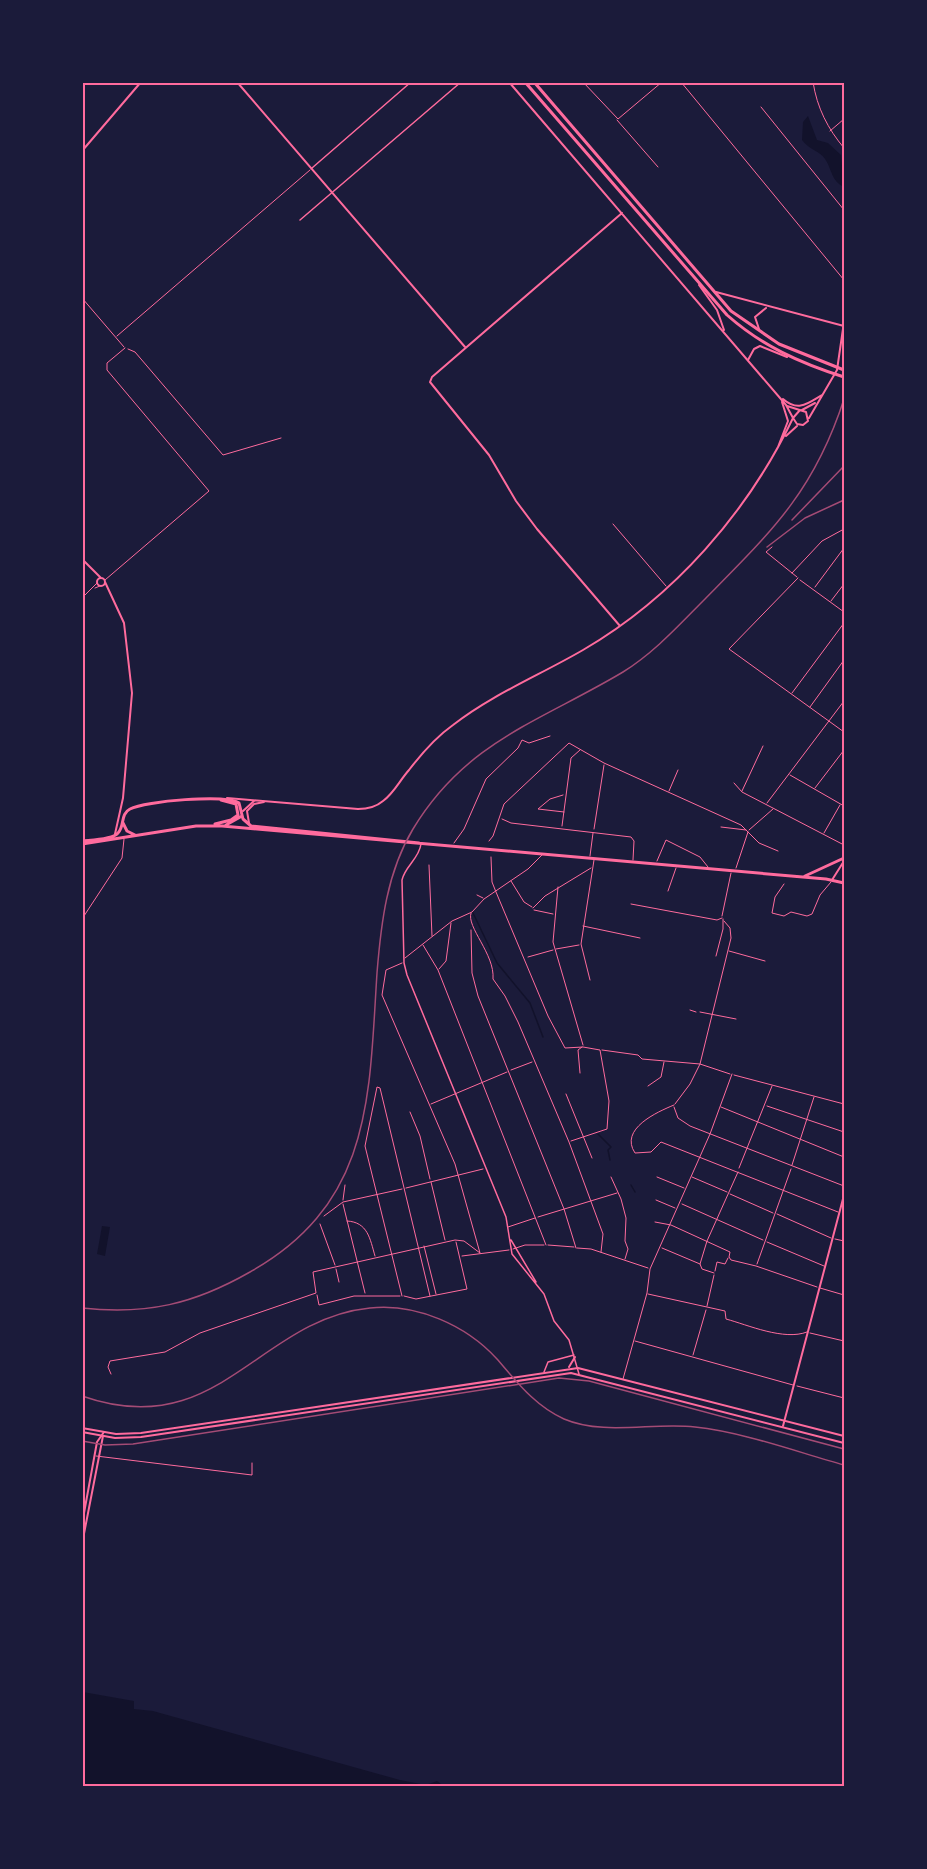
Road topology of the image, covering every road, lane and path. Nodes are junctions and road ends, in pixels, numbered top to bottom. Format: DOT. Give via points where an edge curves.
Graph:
graph roads {
  1 [pos="141,82"];
  2 [pos="237,82"];
  3 [pos="411,82"];
  4 [pos="461,82"];
  5 [pos="509,82"];
  6 [pos="525,82"];
  7 [pos="534,82"];
  8 [pos="583,82"];
  9 [pos="662,82"];
  10 [pos="681,82"];
  11 [pos="813,82"];
  12 [pos="843,82"];
  13 [pos="844,89"];
  14 [pos="760,107"];
  15 [pos="616,119"];
  16 [pos="844,119"];
  17 [pos="830,131"];
  18 [pos="844,148"];
  19 [pos="82,151"];
  20 [pos="658,167"];
  21 [pos="311,169"];
  22 [pos="333,194"];
  23 [pos="844,210"];
  24 [pos="622,213"];
  25 [pos="300,220"];
  26 [pos="704,278"];
  27 [pos="844,280"];
  28 [pos="698,283"];
  29 [pos="82,298"];
  30 [pos="771,308"];
  31 [pos="844,324"];
  32 [pos="724,331"];
  33 [pos="764,336"];
  34 [pos="116,337"];
  35 [pos="465,347"];
  36 [pos="125,348"];
  37 [pos="787,357"];
  38 [pos="748,360"];
  39 [pos="844,370"];
  40 [pos="844,377"];
  41 [pos="825,394"];
  42 [pos="779,397"];
  43 [pos="817,402"];
  44 [pos="786,405"];
  45 [pos="801,410"];
  46 [pos="793,418"];
  47 [pos="809,418"];
  48 [pos="801,426"];
  49 [pos="281,438"];
  50 [pos="784,438"];
  51 [pos="778,450"];
  52 [pos="613,524"];
  53 [pos="844,529"];
  54 [pos="772,547"];
  55 [pos="844,549"];
  56 [pos="82,559"];
  57 [pos="94,573"];
  58 [pos="792,573"];
  59 [pos="798,579"];
  60 [pos="104,580"];
  61 [pos="97,582"];
  62 [pos="844,584"];
  63 [pos="101,586"];
  64 [pos="810,587"];
  65 [pos="94,588"];
  66 [pos="667,588"];
  67 [pos="813,589"];
  68 [pos="808,590"];
  69 [pos="110,592"];
  70 [pos="82,598"];
  71 [pos="830,602"];
  72 [pos="844,612"];
  73 [pos="844,623"];
  74 [pos="620,626"];
  75 [pos="844,660"];
  76 [pos="806,668"];
  77 [pos="810,671"];
  78 [pos="792,693"];
  79 [pos="844,701"];
  80 [pos="810,707"];
  81 [pos="829,721"];
  82 [pos="844,732"];
  83 [pos="550,736"];
  84 [pos="763,746"];
  85 [pos="582,749"];
  86 [pos="844,750"];
  87 [pos="604,763"];
  88 [pos="678,770"];
  89 [pos="788,774"];
  90 [pos="734,783"];
  91 [pos="814,789"];
  92 [pos="669,791"];
  93 [pos="742,792"];
  94 [pos="566,795"];
  95 [pos="123,798"];
  96 [pos="216,798"];
  97 [pos="227,798"];
  98 [pos="844,798"];
  99 [pos="256,800"];
  100 [pos="267,801"];
  101 [pos="767,803"];
  102 [pos="841,803"];
  103 [pos="844,806"];
  104 [pos="131,808"];
  105 [pos="774,808"];
  106 [pos="243,811"];
  107 [pos="564,812"];
  108 [pos="242,816"];
  109 [pos="500,818"];
  110 [pos="123,820"];
  111 [pos="207,825"];
  112 [pos="222,826"];
  113 [pos="254,827"];
  114 [pos="561,827"];
  115 [pos="721,827"];
  116 [pos="748,830"];
  117 [pos="593,831"];
  118 [pos="824,833"];
  119 [pos="137,835"];
  120 [pos="113,836"];
  121 [pos="123,837"];
  122 [pos="489,841"];
  123 [pos="82,843"];
  124 [pos="421,843"];
  125 [pos="454,845"];
  126 [pos="844,845"];
  127 [pos="778,851"];
  128 [pos="543,854"];
  129 [pos="491,857"];
  130 [pos="592,858"];
  131 [pos="844,860"];
  132 [pos="633,862"];
  133 [pos="656,864"];
  134 [pos="429,865"];
  135 [pos="677,866"];
  136 [pos="593,868"];
  137 [pos="709,868"];
  138 [pos="734,871"];
  139 [pos="801,878"];
  140 [pos="832,880"];
  141 [pos="511,881"];
  142 [pos="844,883"];
  143 [pos="784,884"];
  144 [pos="558,888"];
  145 [pos="668,891"];
  146 [pos="496,892"];
  147 [pos="477,895"];
  148 [pos="484,899"];
  149 [pos="631,904"];
  150 [pos="533,908"];
  151 [pos="471,913"];
  152 [pos="555,914"];
  153 [pos="722,918"];
  154 [pos="82,920"];
  155 [pos="467,920"];
  156 [pos="452,921"];
  157 [pos="724,921"];
  158 [pos="470,923"];
  159 [pos="582,926"];
  160 [pos="471,928"];
  161 [pos="432,938"];
  162 [pos="640,938"];
  163 [pos="581,944"];
  164 [pos="423,945"];
  165 [pos="404,950"];
  166 [pos="412,950"];
  167 [pos="555,950"];
  168 [pos="727,951"];
  169 [pos="716,956"];
  170 [pos="404,958"];
  171 [pos="526,958"];
  172 [pos="765,961"];
  173 [pos="404,963"];
  174 [pos="438,970"];
  175 [pos="591,980"];
  176 [pos="690,1010"];
  177 [pos="696,1012"];
  178 [pos="700,1012"];
  179 [pos="711,1015"];
  180 [pos="736,1019"];
  181 [pos="583,1047"];
  182 [pos="600,1049"];
  183 [pos="665,1060"];
  184 [pos="534,1061"];
  185 [pos="700,1064"];
  186 [pos="509,1071"];
  187 [pos="580,1073"];
  188 [pos="732,1074"];
  189 [pos="482,1082"];
  190 [pos="773,1084"];
  191 [pos="648,1086"];
  192 [pos="566,1094"];
  193 [pos="456,1095"];
  194 [pos="814,1097"];
  195 [pos="844,1104"];
  196 [pos="429,1105"];
  197 [pos="674,1106"];
  198 [pos="720,1106"];
  199 [pos="765,1106"];
  200 [pos="410,1112"];
  201 [pos="806,1119"];
  202 [pos="759,1122"];
  203 [pos="844,1132"];
  204 [pos="710,1134"];
  205 [pos="584,1136"];
  206 [pos="799,1139"];
  207 [pos="569,1142"];
  208 [pos="747,1148"];
  209 [pos="700,1156"];
  210 [pos="844,1157"];
  211 [pos="592,1158"];
  212 [pos="791,1167"];
  213 [pos="485,1168"];
  214 [pos="739,1170"];
  215 [pos="458,1174"];
  216 [pos="657,1177"];
  217 [pos="691,1177"];
  218 [pos="611,1178"];
  219 [pos="430,1181"];
  220 [pos="345,1185"];
  221 [pos="844,1186"];
  222 [pos="404,1188"];
  223 [pos="686,1189"];
  224 [pos="784,1191"];
  225 [pos="617,1193"];
  226 [pos="728,1193"];
  227 [pos="844,1195"];
  228 [pos="377,1196"];
  229 [pos="656,1200"];
  230 [pos="590,1201"];
  231 [pos="343,1202"];
  232 [pos="680,1203"];
  233 [pos="564,1209"];
  234 [pos="677,1209"];
  235 [pos="775,1214"];
  236 [pos="840,1214"];
  237 [pos="324,1216"];
  238 [pos="844,1216"];
  239 [pos="537,1217"];
  240 [pos="716,1219"];
  241 [pos="346,1221"];
  242 [pos="655,1222"];
  243 [pos="320,1224"];
  244 [pos="670,1225"];
  245 [pos="508,1227"];
  246 [pos="509,1236"];
  247 [pos="833,1238"];
  248 [pos="455,1240"];
  249 [pos="707,1241"];
  250 [pos="764,1241"];
  251 [pos="844,1241"];
  252 [pos="446,1242"];
  253 [pos="546,1245"];
  254 [pos="424,1246"];
  255 [pos="417,1247"];
  256 [pos="660,1247"];
  257 [pos="515,1248"];
  258 [pos="576,1248"];
  259 [pos="511,1249"];
  260 [pos="601,1252"];
  261 [pos="480,1253"];
  262 [pos="392,1255"];
  263 [pos="460,1256"];
  264 [pos="729,1257"];
  265 [pos="375,1258"];
  266 [pos="625,1261"];
  267 [pos="357,1262"];
  268 [pos="700,1264"];
  269 [pos="756,1266"];
  270 [pos="825,1266"];
  271 [pos="335,1267"];
  272 [pos="650,1269"];
  273 [pos="714,1273"];
  274 [pos="339,1282"];
  275 [pos="536,1283"];
  276 [pos="819,1288"];
  277 [pos="316,1293"];
  278 [pos="646,1293"];
  279 [pos="366,1295"];
  280 [pos="844,1295"];
  281 [pos="402,1296"];
  282 [pos="430,1296"];
  283 [pos="436,1296"];
  284 [pos="707,1308"];
  285 [pos="807,1332"];
  286 [pos="633,1341"];
  287 [pos="844,1341"];
  288 [pos="575,1356"];
  289 [pos="693,1357"];
  290 [pos="578,1368"];
  291 [pos="567,1369"];
  292 [pos="544,1372"];
  293 [pos="111,1374"];
  294 [pos="579,1374"];
  295 [pos="623,1379"];
  296 [pos="793,1385"];
  297 [pos="844,1398"];
  298 [pos="342,1402"];
  299 [pos="343,1407"];
  300 [pos="279,1411"];
  301 [pos="280,1416"];
  302 [pos="784,1420"];
  303 [pos="206,1423"];
  304 [pos="783,1426"];
  305 [pos="207,1427"];
  306 [pos="82,1428"];
  307 [pos="82,1432"];
  308 [pos="105,1432"];
  309 [pos="101,1436"];
  310 [pos="844,1436"];
  311 [pos="844,1443"];
  312 [pos="96,1456"];
  313 [pos="252,1463"];
  314 [pos="82,1524"];
  315 [pos="82,1544"];
  1 -- 19 [label="main road"];
  2 -- 21 [label="main road"];
  3 -- 21 [label="street"];
  4 -- 22 [label="street"];
  5 -- 24 [label="main road"];
  6 -- 28 [label="highway"];
  7 -- 26 [label="highway"];
  8 -- 15 [label="street"];
  9 -- 15 [label="street"];
  10 -- 27 [label="street"];
  11 -- 17 [label="street"];
  12 -- 13 [label="street"];
  14 -- 23 [label="street"];
  15 -- 20 [label="street"];
  16 -- 17 [label="street"];
  17 -- 18 [label="street"];
  21 -- 22 [label="main road"];
  21 -- 34 [label="street"];
  22 -- 25 [label="street"];
  22 -- 35 [label="main road"];
  24 -- 32 [label="main road"];
  24 -- 35 [label="main road"];
  26 -- 30 [label="main road" via="720,294"];
  26 -- 33 [label="highway" via="731,311"];
  28 -- 32 [label="main road" via="717,310"];
  28 -- 37 [label="highway" via="736,324"];
  29 -- 34 [label="street"];
  30 -- 31 [label="main road"];
  30 -- 33 [label="main road" via="761,309 755,317"];
  31 -- 41 [label="main road" via="837,370"];
  32 -- 38 [label="main road"];
  33 -- 39 [label="highway"];
  34 -- 36 [label="street"];
  35 -- 74 [label="main road" via="432,377 432,387 489,455 522,510"];
  36 -- 49 [label="street" via="135,352 223,455"];
  36 -- 60 [label="street" via="107,363 107,370 207,486 208,494"];
  37 -- 38 [label="main road" via="760,346"];
  37 -- 40 [label="highway"];
  38 -- 42 [label="main road"];
  41 -- 42 [label="main road" via="799,407"];
  41 -- 43 [label="main road"];
  42 -- 44 [label="main road"];
  42 -- 51 [label="main road" via="789,418"];
  43 -- 45 [label="main road"];
  43 -- 47 [label="main road"];
  44 -- 45 [label="main road"];
  44 -- 46 [label="main road"];
  45 -- 46 [label="main road"];
  45 -- 47 [label="main road"];
  46 -- 48 [label="main road"];
  46 -- 50 [label="main road"];
  47 -- 48 [label="main road"];
  48 -- 50 [label="main road"];
  50 -- 51 [label="main road"];
  51 -- 66 [label="main road" via="726,526"];
  52 -- 66 [label="street"];
  53 -- 58 [label="street" via="822,541"];
  54 -- 58 [label="street" via="766,552"];
  55 -- 67 [label="street"];
  56 -- 57 [label="main road"];
  57 -- 60 [label="main road"];
  57 -- 61 [label="main road"];
  58 -- 59 [label="street"];
  59 -- 64 [label="street"];
  59 -- 78 [label="street" via="729,649"];
  60 -- 61 [label="main road"];
  60 -- 63 [label="main road"];
  60 -- 69 [label="main road"];
  61 -- 63 [label="main road"];
  61 -- 65 [label="street"];
  62 -- 71 [label="street"];
  63 -- 65 [label="street"];
  63 -- 69 [label="main road"];
  64 -- 67 [label="street"];
  64 -- 68 [label="street"];
  65 -- 70 [label="street"];
  66 -- 74 [label="main road"];
  67 -- 71 [label="street"];
  69 -- 95 [label="main road" via="124,623 132,684"];
  71 -- 72 [label="street"];
  73 -- 77 [label="street"];
  74 -- 100 [label="main road" via="457,722 424,751 392,793 376,806 358,809"];
  75 -- 80 [label="street"];
  76 -- 77 [label="street"];
  77 -- 78 [label="street"];
  78 -- 80 [label="street"];
  79 -- 81 [label="street"];
  80 -- 81 [label="street"];
  81 -- 82 [label="street"];
  81 -- 89 [label="street"];
  83 -- 125 [label="street" via="530,743 522,740 486,779"];
  84 -- 93 [label="street"];
  85 -- 87 [label="street"];
  85 -- 94 [label="street" via="571,758"];
  85 -- 109 [label="street" via="569,743 519,787 504,804"];
  86 -- 91 [label="street"];
  87 -- 92 [label="street"];
  87 -- 117 [label="street"];
  88 -- 92 [label="street"];
  89 -- 91 [label="street"];
  89 -- 101 [label="street"];
  90 -- 93 [label="street"];
  91 -- 102 [label="street"];
  92 -- 116 [label="street"];
  93 -- 101 [label="street"];
  94 -- 107 [label="street"];
  94 -- 107 [label="street" via="550,799 538,809"];
  95 -- 104 [label="main road"];
  95 -- 120 [label="main road" via="118,830"];
  96 -- 97 [label="highway"];
  96 -- 104 [label="highway"];
  96 -- 111 [label="highway" via="236,804 238,815"];
  97 -- 99 [label="main road"];
  97 -- 106 [label="highway" via="237,801"];
  98 -- 102 [label="street"];
  99 -- 100 [label="main road"];
  99 -- 106 [label="main road"];
  100 -- 113 [label="main road" via="254,804 247,811 247,820"];
  101 -- 105 [label="street"];
  102 -- 103 [label="street"];
  102 -- 118 [label="street"];
  104 -- 110 [label="highway"];
  105 -- 116 [label="street"];
  105 -- 118 [label="street"];
  106 -- 108 [label="highway"];
  107 -- 114 [label="street"];
  108 -- 112 [label="highway"];
  108 -- 113 [label="highway" via="246,824"];
  109 -- 114 [label="street" via="511,823"];
  109 -- 122 [label="street"];
  110 -- 119 [label="highway" via="127,831"];
  110 -- 120 [label="highway"];
  111 -- 112 [label="highway"];
  111 -- 119 [label="highway"];
  112 -- 124 [label="highway"];
  113 -- 124 [label="highway"];
  114 -- 117 [label="street"];
  115 -- 116 [label="street"];
  116 -- 127 [label="street" via="759,843"];
  116 -- 138 [label="street"];
  117 -- 130 [label="street"];
  117 -- 132 [label="street" via="634,838"];
  118 -- 126 [label="street"];
  119 -- 121 [label="highway"];
  120 -- 123 [label="highway"];
  121 -- 123 [label="highway"];
  121 -- 154 [label="street" via="122,858"];
  124 -- 125 [label="highway"];
  124 -- 165 [label="street" via="420,852 403,873"];
  125 -- 128 [label="highway"];
  128 -- 130 [label="highway"];
  128 -- 141 [label="street"];
  129 -- 146 [label="street"];
  130 -- 132 [label="highway"];
  130 -- 136 [label="street"];
  131 -- 139 [label="highway"];
  131 -- 140 [label="main road"];
  132 -- 133 [label="highway"];
  133 -- 135 [label="highway"];
  133 -- 137 [label="street" via="666,840 700,857"];
  134 -- 161 [label="street"];
  135 -- 137 [label="highway"];
  135 -- 145 [label="street"];
  136 -- 144 [label="street"];
  136 -- 159 [label="street"];
  137 -- 138 [label="highway"];
  138 -- 139 [label="highway"];
  138 -- 153 [label="street"];
  139 -- 140 [label="highway"];
  140 -- 142 [label="highway"];
  140 -- 143 [label="street" via="807,916 772,913 775,897"];
  141 -- 146 [label="street"];
  141 -- 150 [label="street" via="524,902"];
  144 -- 150 [label="street"];
  144 -- 152 [label="street"];
  146 -- 148 [label="street"];
  146 -- 171 [label="street"];
  147 -- 148 [label="street"];
  148 -- 151 [label="street"];
  149 -- 153 [label="street"];
  150 -- 152 [label="street"];
  151 -- 156 [label="street"];
  151 -- 158 [label="street"];
  152 -- 167 [label="street"];
  153 -- 157 [label="street"];
  155 -- 158 [label="street"];
  156 -- 161 [label="street"];
  156 -- 174 [label="street" via="446,961"];
  157 -- 168 [label="street" via="731,932"];
  157 -- 169 [label="street"];
  158 -- 160 [label="street"];
  159 -- 162 [label="street"];
  159 -- 163 [label="street"];
  160 -- 184 [label="street" via="487,950 494,969 493,979 505,996"];
  160 -- 186 [label="street" via="472,973"];
  161 -- 164 [label="street"];
  163 -- 167 [label="street"];
  163 -- 175 [label="street"];
  164 -- 166 [label="street"];
  164 -- 174 [label="street"];
  165 -- 166 [label="street"];
  165 -- 170 [label="street"];
  166 -- 170 [label="street"];
  167 -- 171 [label="street"];
  167 -- 181 [label="street"];
  168 -- 172 [label="street"];
  168 -- 179 [label="street"];
  170 -- 173 [label="street"];
  171 -- 181 [label="street" via="565,1048"];
  173 -- 193 [label="street"];
  173 -- 196 [label="street" via="386,970 382,995"];
  174 -- 189 [label="street"];
  176 -- 177 [label="street"];
  178 -- 179 [label="street"];
  179 -- 180 [label="street"];
  179 -- 185 [label="street"];
  181 -- 182 [label="street"];
  181 -- 187 [label="street" via="578,1050"];
  182 -- 183 [label="street"];
  182 -- 205 [label="street" via="609,1101 607,1129"];
  183 -- 185 [label="street"];
  183 -- 191 [label="street" via="661,1077"];
  184 -- 186 [label="street"];
  184 -- 207 [label="street"];
  185 -- 188 [label="street"];
  185 -- 197 [label="street"];
  186 -- 189 [label="street"];
  186 -- 233 [label="street"];
  188 -- 190 [label="street"];
  188 -- 198 [label="street"];
  189 -- 193 [label="street"];
  189 -- 239 [label="street"];
  190 -- 194 [label="street"];
  190 -- 199 [label="street"];
  192 -- 205 [label="street"];
  193 -- 196 [label="street"];
  193 -- 213 [label="street"];
  194 -- 195 [label="street"];
  194 -- 201 [label="street"];
  196 -- 215 [label="street"];
  197 -- 204 [label="street" via="683,1123"];
  197 -- 209 [label="street" via="652,1114 638,1127 632,1143 635,1153 651,1152 661,1142"];
  198 -- 202 [label="street"];
  198 -- 204 [label="street"];
  199 -- 201 [label="street"];
  199 -- 202 [label="street"];
  200 -- 219 [label="street"];
  201 -- 203 [label="street"];
  201 -- 206 [label="street"];
  202 -- 206 [label="street"];
  202 -- 208 [label="street"];
  204 -- 208 [label="street"];
  204 -- 209 [label="street"];
  205 -- 207 [label="street"];
  205 -- 211 [label="street"];
  206 -- 210 [label="street"];
  206 -- 212 [label="street"];
  207 -- 230 [label="street"];
  208 -- 212 [label="street"];
  208 -- 214 [label="street"];
  209 -- 214 [label="street"];
  209 -- 217 [label="street"];
  212 -- 221 [label="street"];
  212 -- 224 [label="street"];
  213 -- 215 [label="street"];
  213 -- 245 [label="street"];
  214 -- 224 [label="street"];
  214 -- 226 [label="street"];
  215 -- 219 [label="street"];
  215 -- 261 [label="street"];
  216 -- 223 [label="street"];
  217 -- 223 [label="street"];
  217 -- 226 [label="street"];
  218 -- 225 [label="street"];
  219 -- 222 [label="street"];
  219 -- 252 [label="street"];
  220 -- 231 [label="street"];
  222 -- 228 [label="street"];
  222 -- 228 [label="street" via="377,1087 365,1146"];
  222 -- 255 [label="street"];
  223 -- 232 [label="street"];
  224 -- 235 [label="street"];
  224 -- 236 [label="street"];
  225 -- 230 [label="street"];
  225 -- 266 [label="street" via="626,1218"];
  226 -- 235 [label="street"];
  226 -- 240 [label="street"];
  227 -- 236 [label="main road"];
  228 -- 231 [label="street"];
  228 -- 262 [label="street"];
  229 -- 234 [label="street"];
  230 -- 233 [label="street"];
  230 -- 260 [label="street" via="604,1239"];
  231 -- 237 [label="street"];
  231 -- 241 [label="street"];
  232 -- 234 [label="street"];
  232 -- 240 [label="street"];
  233 -- 239 [label="street"];
  233 -- 258 [label="street"];
  234 -- 244 [label="street"];
  235 -- 247 [label="street"];
  235 -- 250 [label="street"];
  236 -- 238 [label="street"];
  236 -- 247 [label="main road"];
  239 -- 245 [label="street"];
  239 -- 253 [label="street"];
  240 -- 249 [label="street"];
  240 -- 250 [label="street"];
  241 -- 265 [label="street" via="363,1226"];
  241 -- 267 [label="street"];
  242 -- 244 [label="street"];
  243 -- 271 [label="street"];
  244 -- 249 [label="street"];
  244 -- 256 [label="street"];
  245 -- 246 [label="street"];
  246 -- 257 [label="street"];
  246 -- 259 [label="street"];
  247 -- 251 [label="street"];
  247 -- 270 [label="main road"];
  248 -- 252 [label="street"];
  248 -- 261 [label="street" via="467,1242"];
  248 -- 263 [label="street"];
  249 -- 264 [label="street" via="730,1252"];
  249 -- 268 [label="street"];
  250 -- 269 [label="street"];
  250 -- 270 [label="street"];
  252 -- 254 [label="street"];
  253 -- 257 [label="street"];
  253 -- 258 [label="street"];
  254 -- 255 [label="street"];
  254 -- 283 [label="street"];
  255 -- 262 [label="street"];
  255 -- 282 [label="street"];
  256 -- 268 [label="street"];
  256 -- 272 [label="street"];
  257 -- 259 [label="street"];
  257 -- 275 [label="street"];
  258 -- 260 [label="street"];
  259 -- 261 [label="street"];
  259 -- 275 [label="street" via="515,1260"];
  260 -- 266 [label="street"];
  261 -- 263 [label="street"];
  262 -- 265 [label="street"];
  262 -- 281 [label="street"];
  263 -- 283 [label="street" via="467,1289"];
  264 -- 269 [label="street"];
  264 -- 273 [label="street" via="725,1264 717,1262"];
  265 -- 267 [label="street"];
  266 -- 272 [label="street"];
  267 -- 271 [label="street"];
  267 -- 279 [label="street"];
  268 -- 273 [label="street" via="702,1269"];
  269 -- 276 [label="street"];
  270 -- 276 [label="main road"];
  271 -- 274 [label="street"];
  271 -- 277 [label="street" via="313,1272"];
  272 -- 278 [label="street"];
  273 -- 284 [label="street"];
  275 -- 288 [label="street"];
  276 -- 280 [label="street"];
  276 -- 285 [label="main road"];
  277 -- 279 [label="street" via="319,1305"];
  277 -- 293 [label="street" via="200,1333 165,1352 110,1361"];
  278 -- 284 [label="street"];
  278 -- 286 [label="street"];
  279 -- 281 [label="street"];
  281 -- 282 [label="street"];
  282 -- 283 [label="street"];
  284 -- 285 [label="street" via="725,1311 726,1319 799,1335"];
  284 -- 289 [label="street"];
  285 -- 287 [label="street"];
  285 -- 296 [label="main road"];
  286 -- 289 [label="street"];
  286 -- 295 [label="street"];
  288 -- 290 [label="street"];
  288 -- 291 [label="main road"];
  288 -- 292 [label="street" via="548,1362"];
  289 -- 296 [label="street"];
  290 -- 291 [label="main road"];
  290 -- 294 [label="street"];
  290 -- 295 [label="main road"];
  291 -- 292 [label="main road"];
  292 -- 298 [label="main road"];
  294 -- 299 [label="main road"];
  294 -- 304 [label="main road"];
  295 -- 302 [label="main road"];
  296 -- 297 [label="street"];
  296 -- 302 [label="main road"];
  298 -- 299 [label="main road"];
  298 -- 300 [label="main road"];
  299 -- 301 [label="main road"];
  300 -- 301 [label="main road"];
  300 -- 303 [label="main road"];
  301 -- 305 [label="main road"];
  302 -- 304 [label="main road"];
  302 -- 310 [label="main road"];
  303 -- 305 [label="main road"];
  303 -- 308 [label="main road" via="141,1433"];
  304 -- 311 [label="main road"];
  305 -- 309 [label="main road" via="132,1438"];
  306 -- 308 [label="main road"];
  307 -- 309 [label="main road"];
  308 -- 309 [label="main road"];
  309 -- 312 [label="main road"];
  312 -- 313 [label="street" via="252,1475"];
  312 -- 314 [label="main road"];
  312 -- 315 [label="main road"];
}
